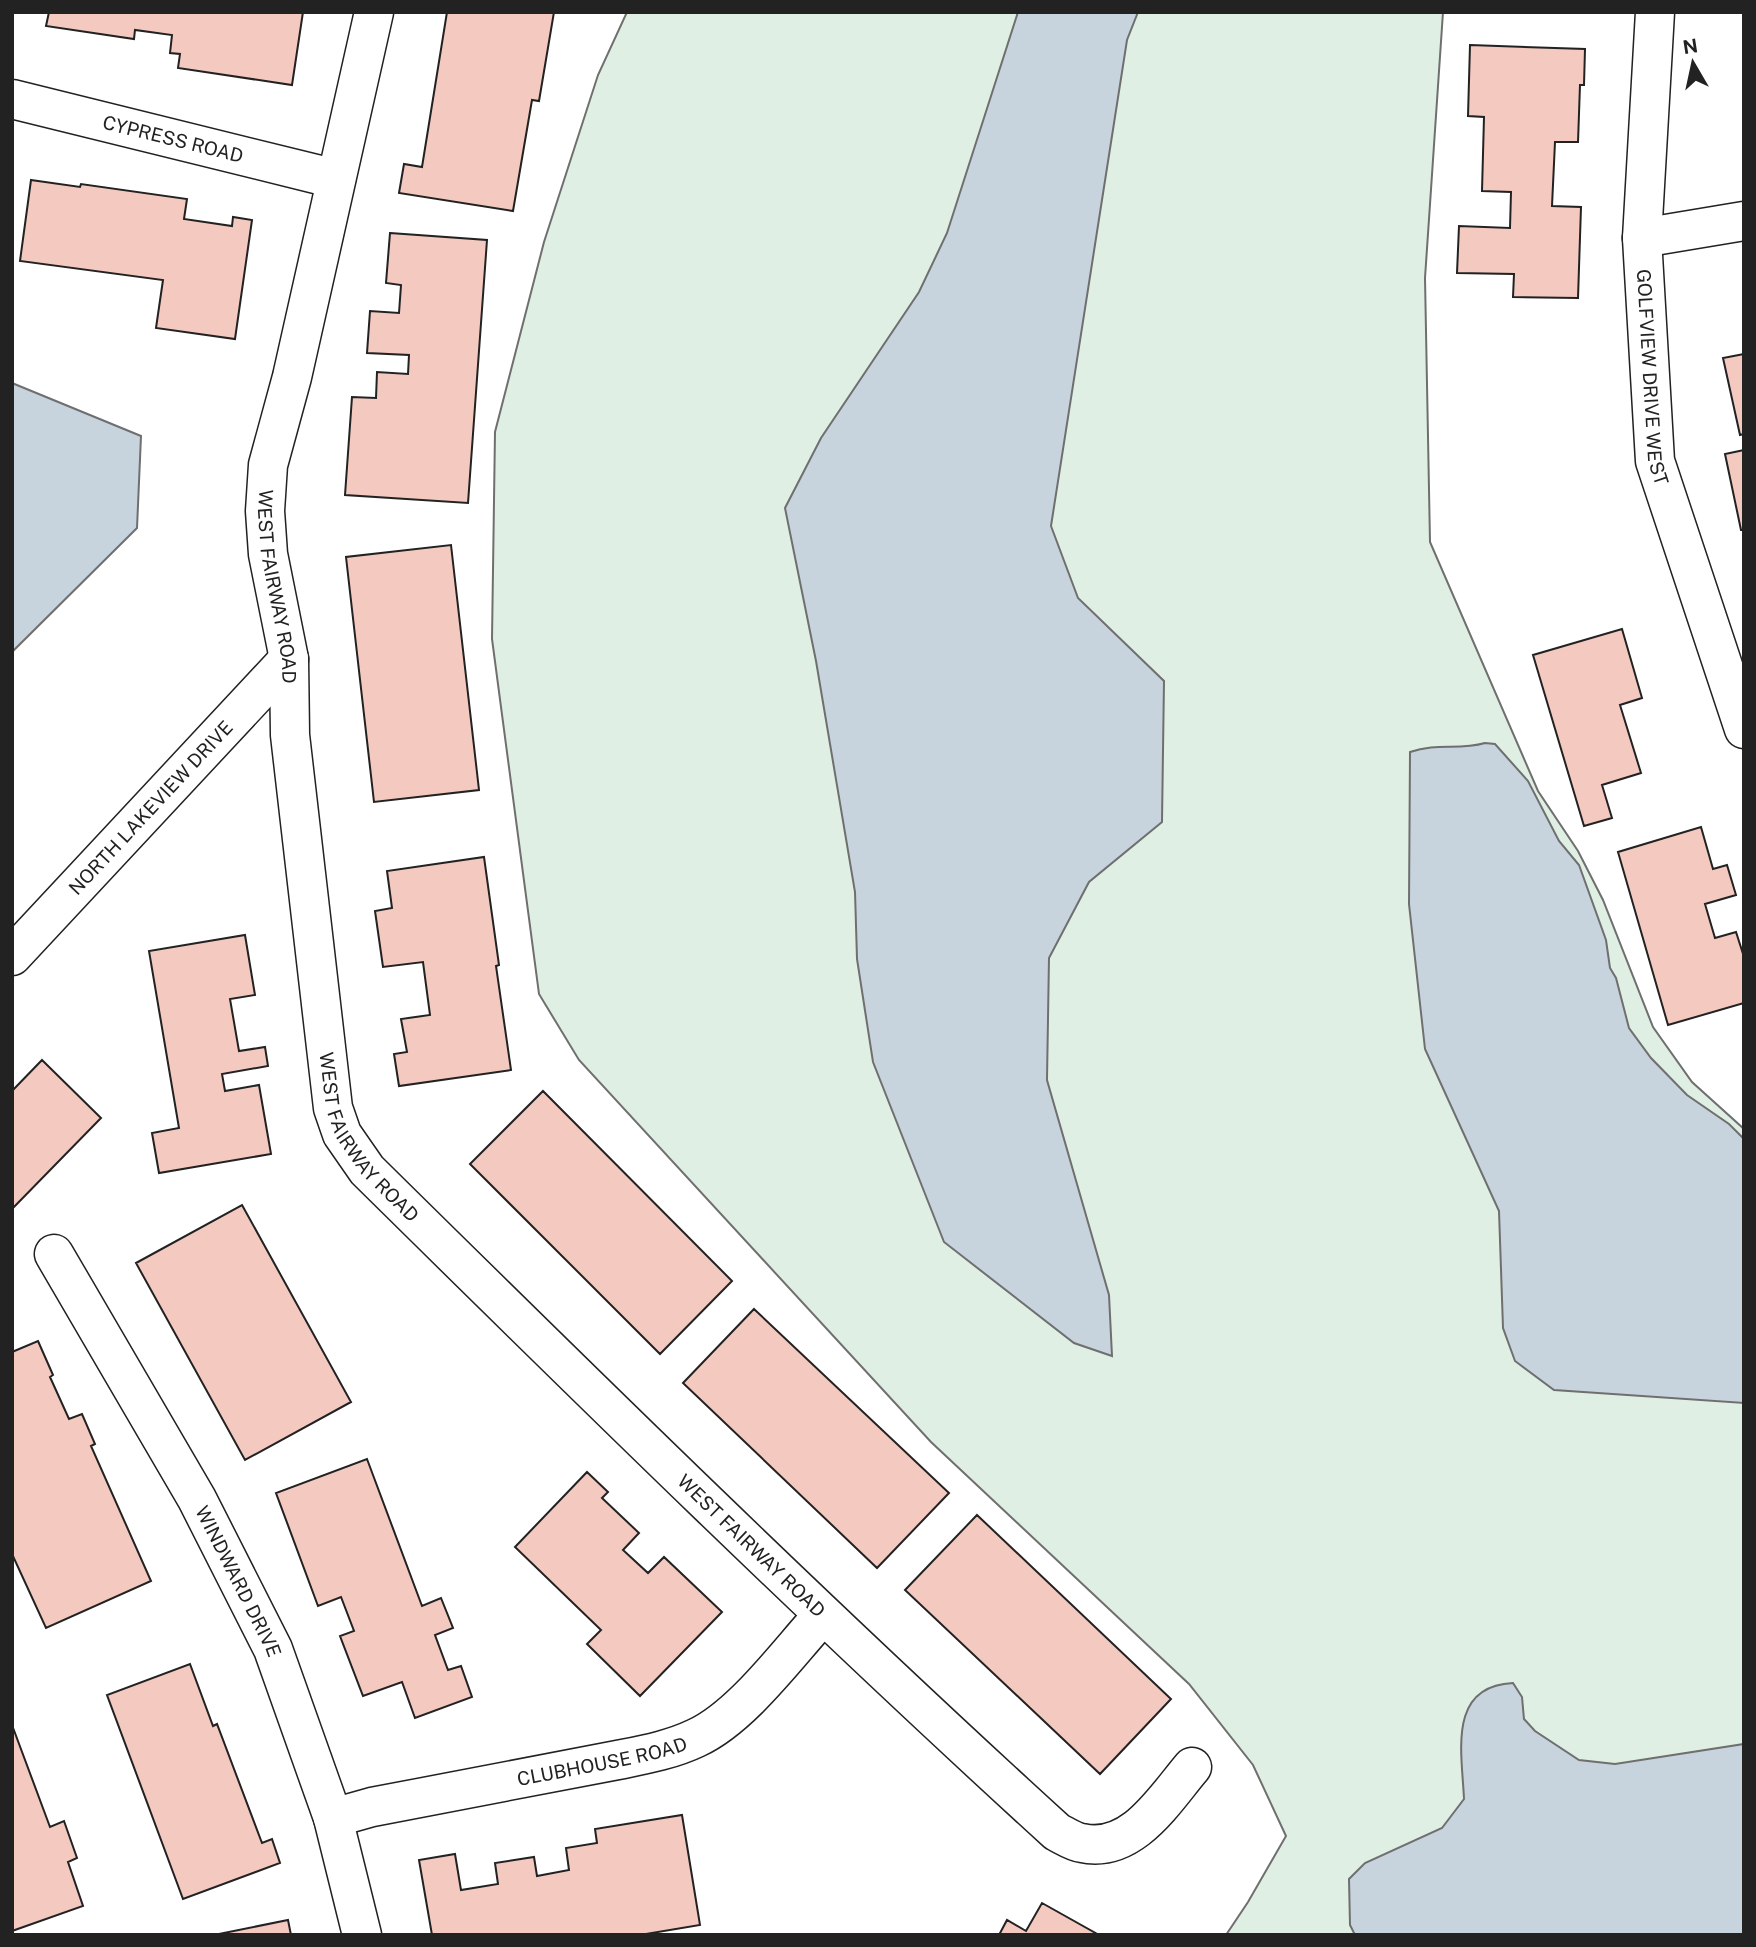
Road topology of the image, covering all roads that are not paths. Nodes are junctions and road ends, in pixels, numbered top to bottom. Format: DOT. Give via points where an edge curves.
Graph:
graph roads {
  1 [pos="373,12"];
  2 [pos="1655,12"];
  3 [pos="12,99"];
  4 [pos="336,179"];
  5 [pos="1744,221"];
  6 [pos="1642,238"];
  7 [pos="289,659"];
  8 [pos="1744,729"];
  9 [pos="12,956"];
  10 [pos="54,1254"];
  11 [pos="823,1615"];
  12 [pos="1192,1767"];
  13 [pos="332,1818"];
  14 [pos="362,1935"];
  1 -- 4 [label="street, WEST FAIRWAY ROAD"];
  2 -- 6 [label="street, GOLFVIEW DRIVE WEST"];
  3 -- 4 [label="street, CYPRESS ROAD"];
  4 -- 7 [label="street, WEST FAIRWAY ROAD" via="268,465 268,554"];
  5 -- 6 [label="street"];
  6 -- 8 [label="street, GOLFVIEW DRIVE WEST" via="1655,461"];
  7 -- 9 [label="street, NORTH LAKEVIEW DRIVE"];
  7 -- 11 [label="street, WEST FAIRWAY ROAD" via="290,735 333,1108 342,1134 367,1170"];
  10 -- 13 [label="street, WINDWARD DRIVE" via="197,1499 273,1649"];
  11 -- 12 [label="street, WEST FAIRWAY ROAD" via="1057,1832 1080,1843 1107,1845 1129,1835"];
  11 -- 13 [label="street, CLUBHOUSE ROAD" via="731,1717 696,1738 623,1759"];
  13 -- 14 [label="street, WINDWARD DRIVE"];
}
